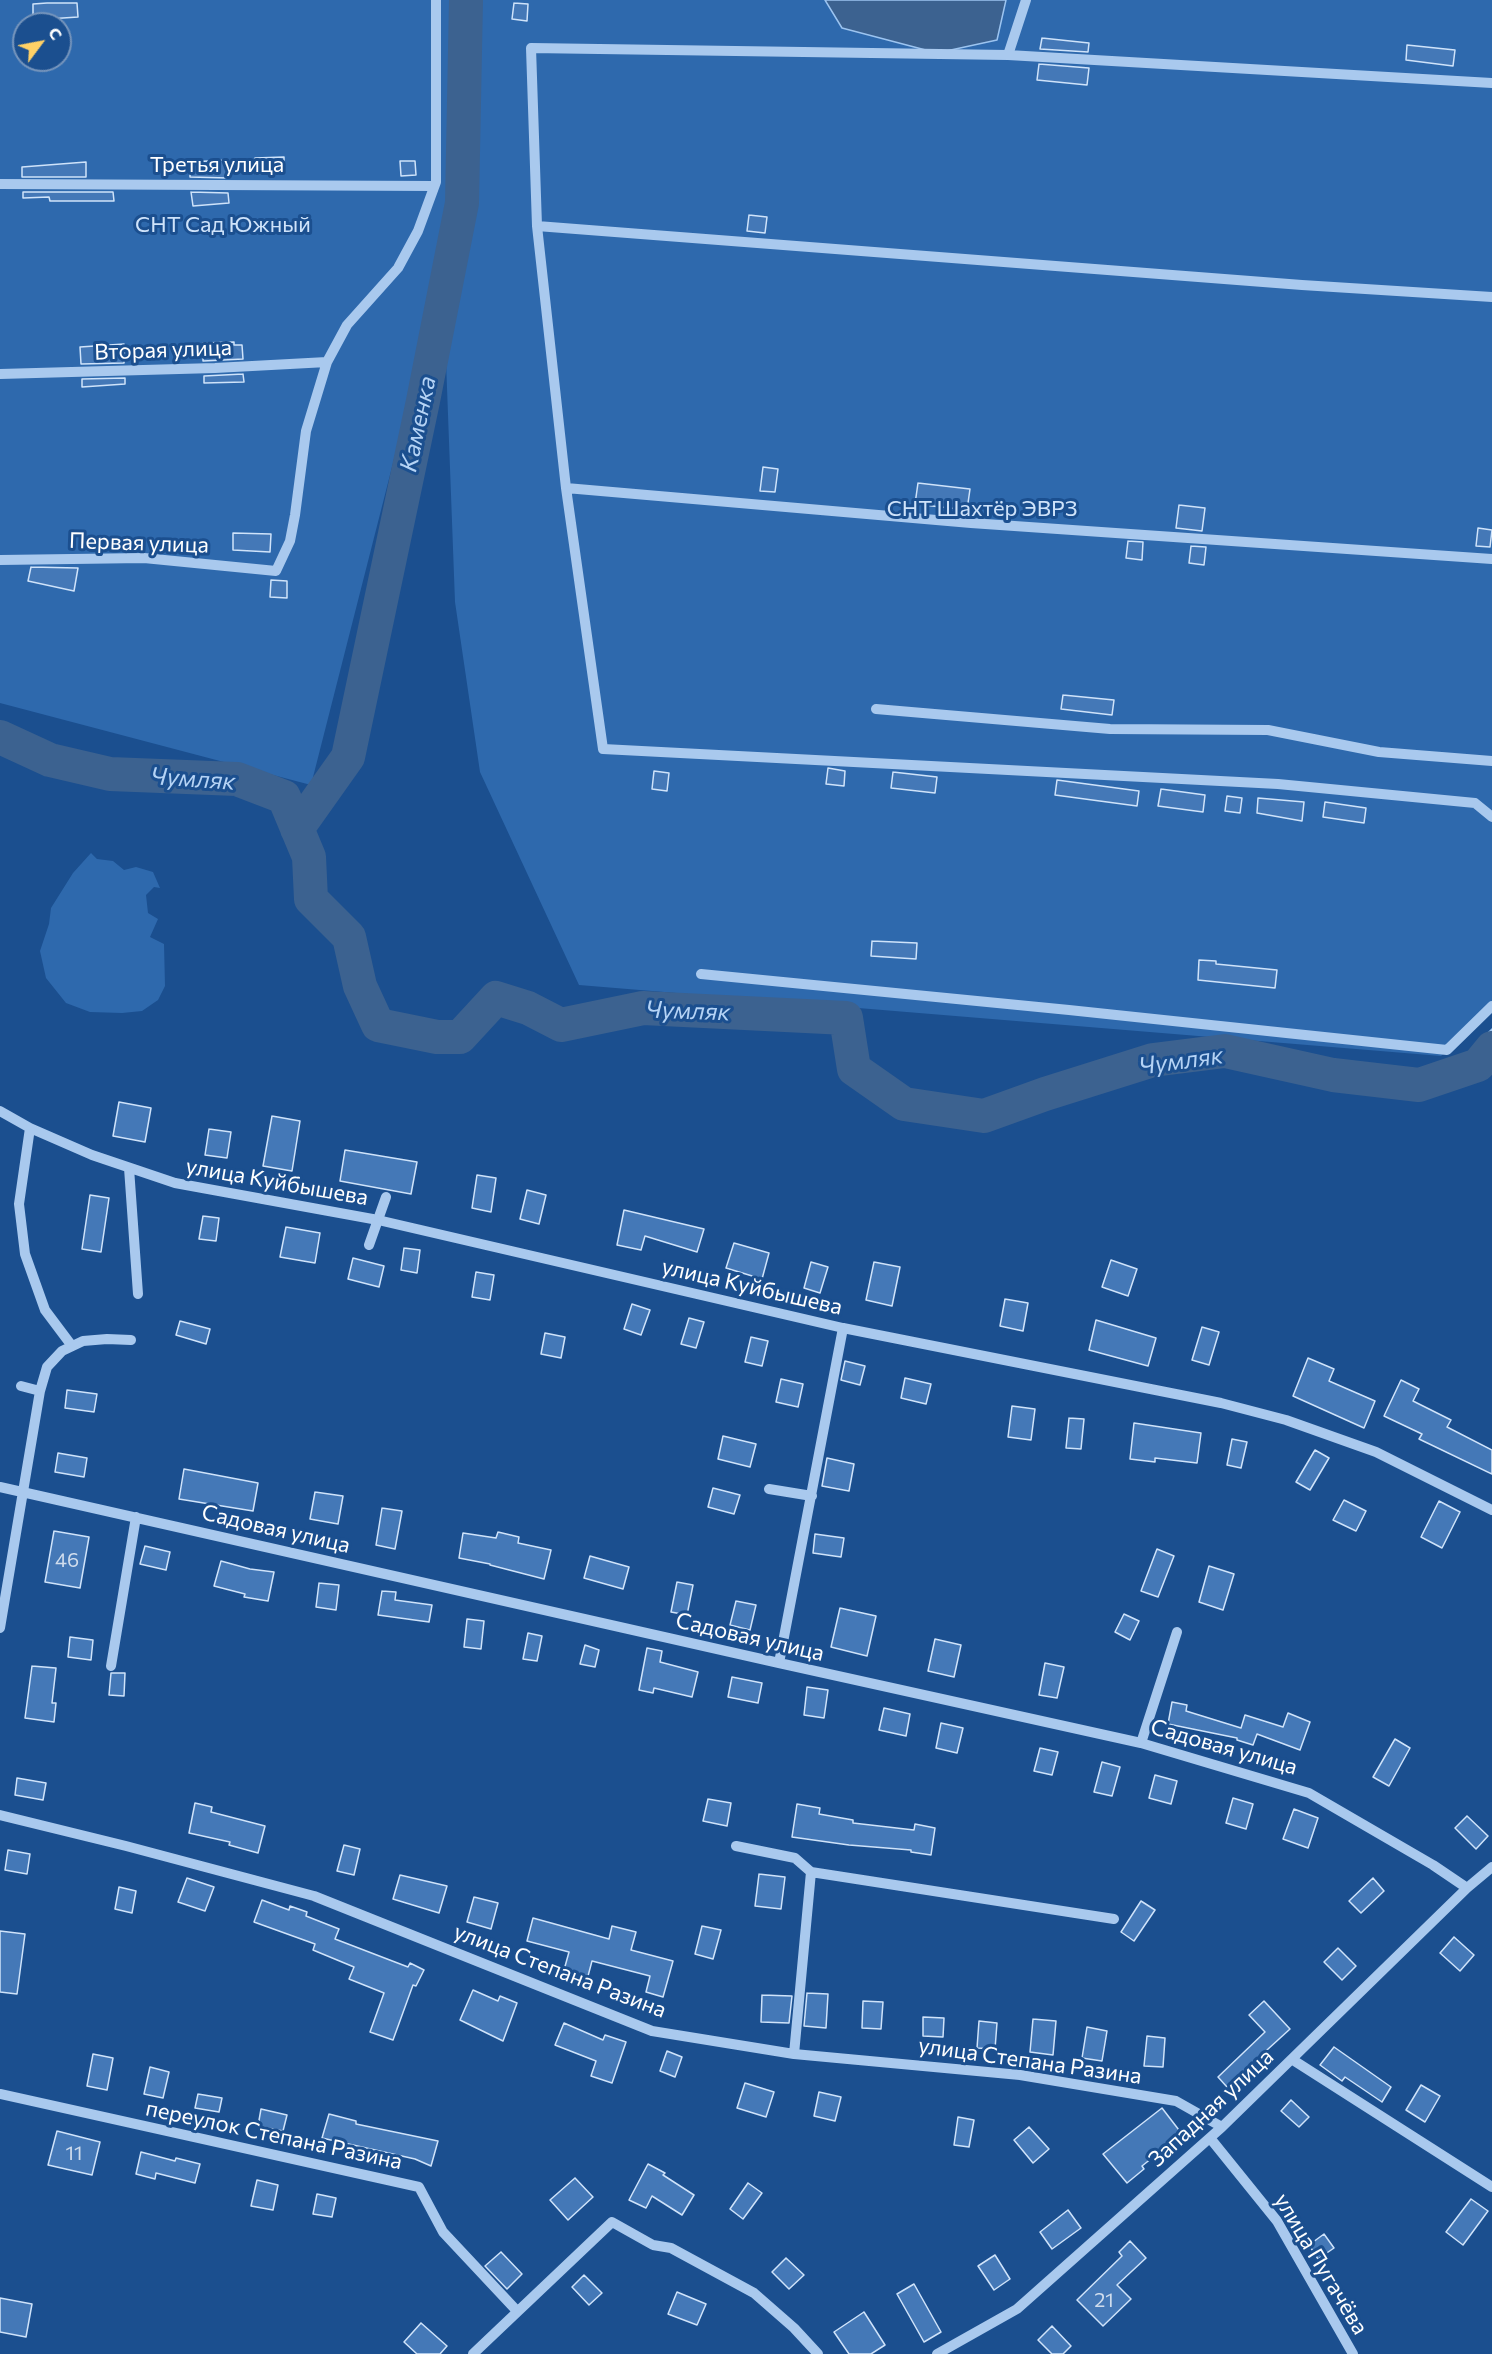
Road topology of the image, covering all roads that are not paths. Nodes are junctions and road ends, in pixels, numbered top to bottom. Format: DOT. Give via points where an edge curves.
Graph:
graph roads {
  1 [pos="436,0"];
  2 [pos="1026,0"];
  3 [pos="1008,55"];
  4 [pos="1492,83"];
  5 [pos="0,184"];
  6 [pos="434,186"];
  7 [pos="537,226"];
  8 [pos="1492,297"];
  9 [pos="327,362"];
  10 [pos="0,374"];
  11 [pos="566,488"];
  12 [pos="1492,559"];
  13 [pos="0,560"];
  14 [pos="876,709"];
  15 [pos="1492,761"];
  16 [pos="1492,817"];
  17 [pos="701,974"];
  18 [pos="1492,1006"];
  19 [pos="0,1111"];
  20 [pos="30,1128"];
  21 [pos="129,1168"];
  22 [pos="386,1197"];
  23 [pos="378,1220"];
  24 [pos="369,1245"];
  25 [pos="138,1294"];
  26 [pos="843,1328"];
  27 [pos="131,1340"];
  28 [pos="72,1346"];
  29 [pos="21,1386"];
  30 [pos="40,1391"];
  31 [pos="0,1487"];
  32 [pos="769,1489"];
  33 [pos="23,1491"];
  34 [pos="812,1496"];
  35 [pos="1492,1510"];
  36 [pos="136,1517"];
  37 [pos="0,1628"];
  38 [pos="1177,1632"];
  39 [pos="779,1664"];
  40 [pos="111,1665"];
  41 [pos="1141,1743"];
  42 [pos="0,1815"];
  43 [pos="736,1846"];
  44 [pos="1492,1867"];
  45 [pos="811,1872"];
  46 [pos="1467,1888"];
  47 [pos="1114,1919"];
  48 [pos="794,2054"];
  49 [pos="1293,2060"];
  50 [pos="0,2094"];
  51 [pos="1222,2127"];
  52 [pos="1210,2138"];
  53 [pos="1492,2187"];
  54 [pos="517,2311"];
  55 [pos="473,2354"];
  56 [pos="818,2354"];
  57 [pos="937,2354"];
  58 [pos="1353,2354"];
  1 -- 6 [label="street"];
  2 -- 3 [label="street"];
  3 -- 4 [label="street"];
  3 -- 7 [label="street" via="531,48"];
  5 -- 6 [label="street, Третья улица"];
  6 -- 9 [label="street" via="418,231 398,268 347,325"];
  7 -- 8 [label="street"];
  7 -- 11 [label="street"];
  9 -- 10 [label="street, Вторая улица"];
  9 -- 13 [label="street, Первая улица" via="306,431 290,541 276,571 144,558"];
  11 -- 12 [label="street" via="971,523"];
  11 -- 16 [label="street" via="603,749 1278,784 1474,803"];
  14 -- 15 [label="street" via="1110,729 1268,730 1379,752"];
  17 -- 18 [label="street" via="1447,1050"];
  19 -- 20 [label="street, улица Куйбышева"];
  20 -- 21 [label="street, улица Куйбышева"];
  20 -- 28 [label="street" via="19,1204 25,1254 45,1310"];
  21 -- 23 [label="street, улица Куйбышева" via="175,1183"];
  21 -- 25 [label="street"];
  22 -- 23 [label="street"];
  23 -- 24 [label="street"];
  23 -- 26 [label="street, улица Куйбышева"];
  26 -- 34 [label="street"];
  26 -- 35 [label="street, улица Куйбышева" via="1221,1403 1286,1420 1376,1452"];
  27 -- 28 [label="street" via="83,1341"];
  28 -- 30 [label="street" via="47,1367"];
  29 -- 30 [label="street"];
  30 -- 33 [label="street"];
  31 -- 33 [label="street, Садовая улица"];
  32 -- 34 [label="street"];
  33 -- 36 [label="street, Садовая улица"];
  33 -- 37 [label="street"];
  34 -- 39 [label="street"];
  36 -- 39 [label="street, Садовая улица"];
  36 -- 40 [label="street"];
  38 -- 41 [label="street"];
  39 -- 41 [label="street, Садовая улица"];
  41 -- 46 [label="street, Садовая улица" via="1309,1792"];
  42 -- 48 [label="street, улица Степана Разина" via="314,1896 652,2031"];
  43 -- 45 [label="street" via="795,1858"];
  44 -- 46 [label="street, Западная улица"];
  45 -- 47 [label="street"];
  45 -- 48 [label="street"];
  46 -- 49 [label="street, Западная улица"];
  48 -- 51 [label="street, улица Степана Разина" via="1020,2075 1176,2101"];
  49 -- 51 [label="street, Западная улица"];
  49 -- 53 [label="street"];
  50 -- 54 [label="street, переулок Степана Разина" via="419,2187 443,2232"];
  51 -- 52 [label="street, Западная улица"];
  52 -- 57 [label="street, Западная улица" via="1017,2309"];
  52 -- 58 [label="street, улица Пугачёва" via="1277,2221"];
  54 -- 55 [label="street"];
  54 -- 56 [label="street" via="612,2222 653,2245 671,2248 754,2293"];
}
